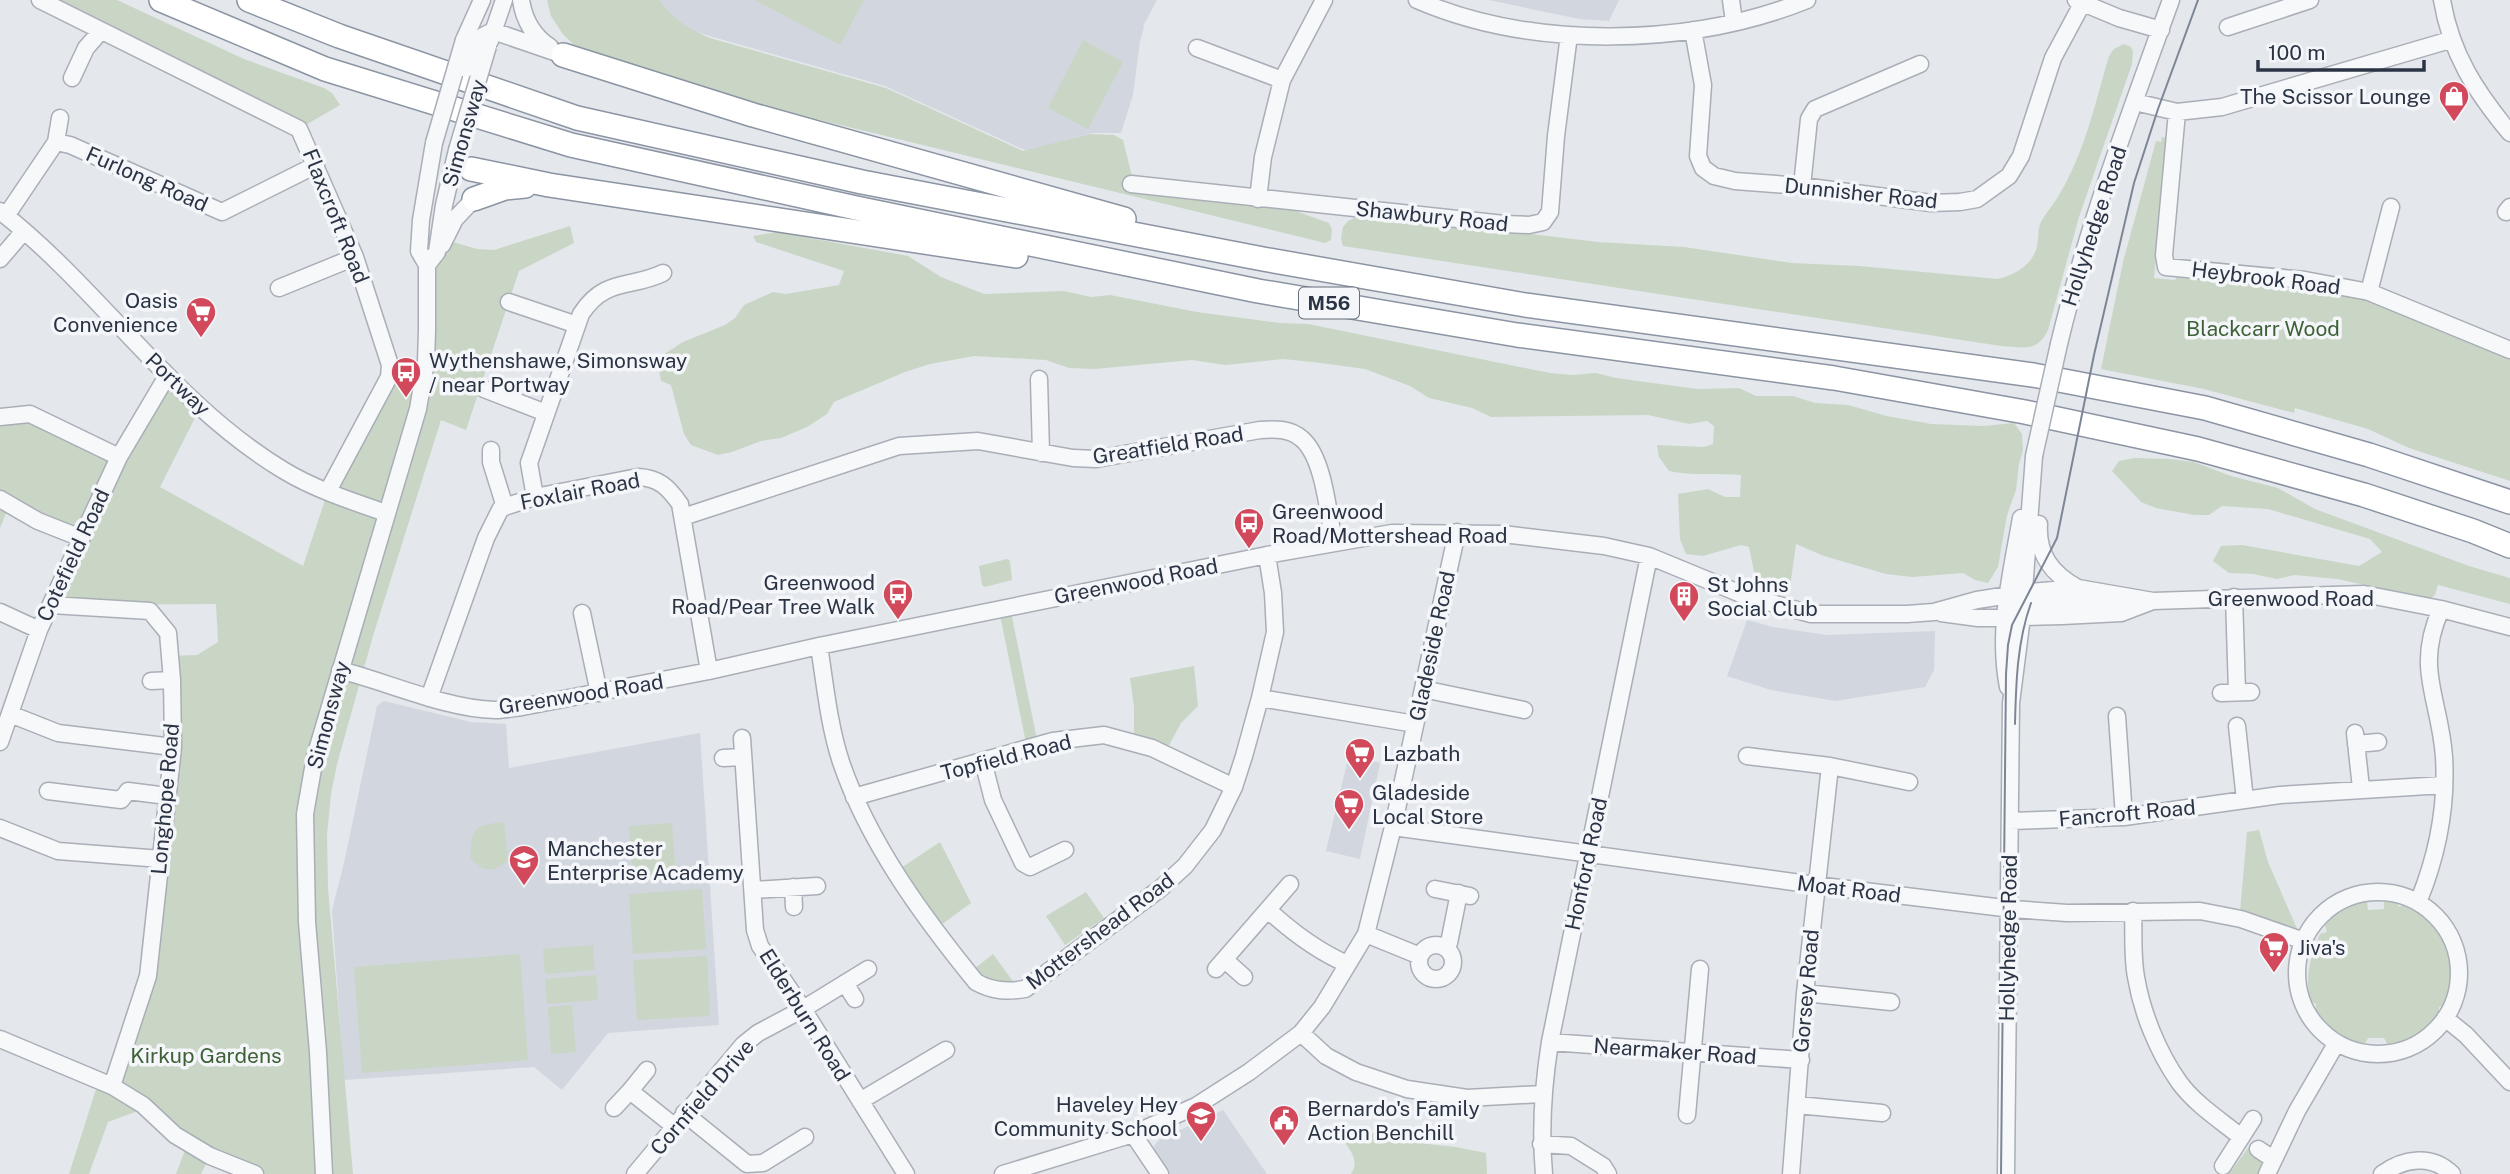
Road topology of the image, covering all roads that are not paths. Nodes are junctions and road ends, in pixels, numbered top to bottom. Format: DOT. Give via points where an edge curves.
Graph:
graph roads {
  1 [pos="40,0"];
  2 [pos="161,0"];
  3 [pos="249,0"];
  4 [pos="482,0"];
  5 [pos="504,0"];
  6 [pos="521,0"];
  7 [pos="1324,0"];
  8 [pos="1417,0"];
  9 [pos="1731,0"];
  10 [pos="1807,0"];
  11 [pos="2171,0"];
  12 [pos="2310,0"];
  13 [pos="2442,0"];
  14 [pos="2079,2"];
  15 [pos="1734,22"];
  16 [pos="2228,27"];
  17 [pos="1693,30"];
  18 [pos="2161,30"];
  19 [pos="100,32"];
  20 [pos="1569,35"];
  21 [pos="480,40"];
  22 [pos="2450,40"];
  23 [pos="1197,48"];
  24 [pos="563,55"];
  25 [pos="1920,64"];
  26 [pos="72,78"];
  27 [pos="1282,80"];
  28 [pos="2135,102"];
  29 [pos="2176,112"];
  30 [pos="60,117"];
  31 [pos="2510,133"];
  32 [pos="56,142"];
  33 [pos="433,151"];
  34 [pos="461,161"];
  35 [pos="316,165"];
  36 [pos="1131,184"];
  37 [pos="549,186"];
  38 [pos="1802,186"];
  39 [pos="474,199"];
  40 [pos="1258,199"];
  41 [pos="2391,206"];
  42 [pos="3,214"];
  43 [pos="24,231"];
  44 [pos="355,257"];
  45 [pos="0,259"];
  46 [pos="432,259"];
  47 [pos="1263,259"];
  48 [pos="663,273"];
  49 [pos="279,288"];
  50 [pos="1258,291"];
  51 [pos="2370,292"];
  52 [pos="509,302"];
  53 [pos="577,325"];
  54 [pos="2510,350"];
  55 [pos="167,376"];
  56 [pos="1039,379"];
  57 [pos="484,389"];
  58 [pos="546,413"];
  59 [pos="0,416"];
  60 [pos="491,450"];
  61 [pos="1041,453"];
  62 [pos="2035,456"];
  63 [pos="119,457"];
  64 [pos="328,491"];
  65 [pos="535,497"];
  66 [pos="0,499"];
  67 [pos="2510,503"];
  68 [pos="505,507"];
  69 [pos="386,513"];
  70 [pos="683,517"];
  71 [pos="1457,532"];
  72 [pos="81,538"];
  73 [pos="1334,542"];
  74 [pos="2510,546"];
  75 [pos="1267,555"];
  76 [pos="1649,556"];
  77 [pos="2078,588"];
  78 [pos="2234,597"];
  79 [pos="2153,601"];
  80 [pos="2019,603"];
  81 [pos="51,605"];
  82 [pos="2441,609"];
  83 [pos="0,612"];
  84 [pos="1934,612"];
  85 [pos="582,613"];
  86 [pos="2004,618"];
  87 [pos="2510,627"];
  88 [pos="39,630"];
  89 [pos="819,646"];
  90 [pos="340,670"];
  91 [pos="709,671"];
  92 [pos="172,680"];
  93 [pos="151,681"];
  94 [pos="1423,689"];
  95 [pos="2236,692"];
  96 [pos="599,693"];
  97 [pos="429,698"];
  98 [pos="1261,698"];
  99 [pos="2011,703"];
  100 [pos="1524,710"];
  101 [pos="2117,716"];
  102 [pos="1415,724"];
  103 [pos="2237,726"];
  104 [pos="4,728"];
  105 [pos="742,738"];
  106 [pos="2378,742"];
  107 [pos="173,747"];
  108 [pos="1746,756"];
  109 [pos="743,757"];
  110 [pos="723,758"];
  111 [pos="982,761"];
  112 [pos="1830,766"];
  113 [pos="1909,782"];
  114 [pos="2444,785"];
  115 [pos="1234,787"];
  116 [pos="2361,788"];
  117 [pos="48,792"];
  118 [pos="167,796"];
  119 [pos="855,797"];
  120 [pos="2245,800"];
  121 [pos="2124,817"];
  122 [pos="2010,821"];
  123 [pos="1393,827"];
  124 [pos="0,828"];
  125 [pos="1065,850"];
  126 [pos="1588,854"];
  127 [pos="161,859"];
  128 [pos="1290,884"];
  129 [pos="1815,885"];
  130 [pos="817,886"];
  131 [pos="793,887"];
  132 [pos="1435,889"];
  133 [pos="752,890"];
  134 [pos="2419,900"];
  135 [pos="794,907"];
  136 [pos="2008,908"];
  137 [pos="1268,910"];
  138 [pos="2133,911"];
  139 [pos="1366,934"];
  140 [pos="2304,941"];
  141 [pos="1444,947"];
  142 [pos="1420,956"];
  143 [pos="1348,964"];
  144 [pos="868,969"];
  145 [pos="1700,969"];
  146 [pos="1244,977"];
  147 [pos="845,983"];
  148 [pos="1805,993"];
  149 [pos="855,999"];
  150 [pos="1891,1002"];
  151 [pos="803,1009"];
  152 [pos="2445,1018"];
  153 [pos="1301,1033"];
  154 [pos="0,1039"];
  155 [pos="1550,1042"];
  156 [pos="2336,1044"];
  157 [pos="946,1050"];
  158 [pos="1692,1052"];
  159 [pos="1801,1060"];
  160 [pos="647,1070"];
  161 [pos="2510,1082"];
  162 [pos="112,1086"];
  163 [pos="630,1091"];
  164 [pos="1542,1094"];
  165 [pos="860,1101"];
  166 [pos="1797,1105"];
  167 [pos="614,1108"];
  168 [pos="684,1113"];
  169 [pos="1882,1113"];
  170 [pos="1687,1115"];
  171 [pos="2253,1119"];
  172 [pos="674,1126"];
  173 [pos="1133,1134"];
  174 [pos="805,1137"];
  175 [pos="2241,1137"];
  176 [pos="1541,1144"];
  177 [pos="2258,1149"];
  178 [pos="2223,1166"];
  179 [pos="2270,1166"];
  180 [pos="255,1174"];
  181 [pos="324,1174"];
  182 [pos="635,1174"];
  183 [pos="906,1174"];
  184 [pos="1003,1174"];
  185 [pos="1160,1174"];
  186 [pos="1544,1174"];
  187 [pos="1608,1174"];
  188 [pos="1791,1174"];
  189 [pos="2007,1174"];
  190 [pos="2382,1174"];
  191 [pos="2452,1174"];
  1 -- 19 [label="street, Flaxcroft Road"];
  2 -- 50 [label="highway, M56" via="325,69 571,145"];
  3 -- 47 [label="highway, M56" via="338,36 577,118 862,182"];
  4 -- 21 [label="street, Simonsway"];
  5 -- 21 [label="street, Simonsway"];
  6 -- 24 [label="street" via="534,33"];
  7 -- 27 [label="street"];
  8 -- 20 [label="street" via="1478,21"];
  9 -- 15 [label="street"];
  10 -- 15 [label="street"];
  11 -- 18 [label="street, Hollyhedge Road"];
  12 -- 16 [label="street"];
  13 -- 22 [label="street"];
  14 -- 18 [label="street"];
  14 -- 38 [label="street, Dunnisher Road" via="2053,58 2021,156 2009,176 1992,190 1977,199 1931,203"];
  15 -- 17 [label="street"];
  17 -- 20 [label="street" via="1632,36"];
  17 -- 38 [label="street, Dunnisher Road" via="1703,85 1698,156 1703,168 1735,181"];
  18 -- 28 [label="street, Hollyhedge Road"];
  19 -- 26 [label="street" via="86,48"];
  19 -- 35 [label="street, Flaxcroft Road" via="290,123 299,129"];
  20 -- 40 [label="street, Shawbury Road" via="1550,212 1543,222 1504,225"];
  21 -- 24 [label="street"];
  21 -- 33 [label="street, Simonsway, bridge" via="451,86"];
  21 -- 34 [label="street, Simonsway, bridge"];
  22 -- 29 [label="street" via="2242,103"];
  22 -- 31 [label="street" via="2476,88"];
  23 -- 27 [label="street"];
  24 -- 47 [label="highway, M56" via="753,115"];
  25 -- 38 [label="street" via="1815,109 1808,119"];
  27 -- 40 [label="street" via="1263,156"];
  28 -- 29 [label="street"];
  28 -- 62 [label="street, Hollyhedge Road, bridge" via="2080,267"];
  29 -- 51 [label="street, Heybrook Road" via="2166,267 2305,280"];
  30 -- 32 [label="street"];
  32 -- 35 [label="street, Furlong Road" via="222,212"];
  32 -- 42 [label="street"];
  33 -- 34 [label="street"];
  33 -- 46 [label="street, Simonsway" via="419,251"];
  34 -- 37 [label="highway, M56"];
  34 -- 46 [label="street, Simonsway" via="444,205"];
  35 -- 44 [label="street, Flaxcroft Road"];
  36 -- 40 [label="street, Shawbury Road"];
  37 -- 39 [label="highway, M56" via="505,188"];
  37 -- 50 [label="highway, M56"];
  39 -- 46 [label="street" via="455,219"];
  41 -- 51 [label="street"];
  42 -- 43 [label="street, Portway"];
  43 -- 45 [label="street"];
  43 -- 55 [label="street, Portway"];
  44 -- 49 [label="street"];
  44 -- 64 [label="street, Flaxcroft Road" via="390,365 389,377"];
  46 -- 69 [label="street, Simonsway" via="418,410"];
  47 -- 67 [label="highway, M56" via="1525,305 2033,374 2205,408"];
  48 -- 53 [label="street" via="604,291 589,302"];
  50 -- 74 [label="highway, M56" via="1517,335 1834,378 2025,412 2198,449 2364,495"];
  51 -- 54 [label="street, Heybrook Road"];
  52 -- 53 [label="street"];
  53 -- 58 [label="street"];
  55 -- 63 [label="street, Cotefield Road"];
  55 -- 64 [label="street, Portway" via="234,437 284,471"];
  56 -- 61 [label="street"];
  57 -- 58 [label="street"];
  58 -- 65 [label="street" via="529,463"];
  59 -- 63 [label="street" via="30,414"];
  60 -- 68 [label="street"];
  61 -- 70 [label="street, Greatfield Road" via="978,442 899,446"];
  61 -- 73 [label="street, Greatfield Road" via="1096,459 1260,430 1290,432 1301,438 1318,465"];
  62 -- 77 [label="street" via="2041,481 2040,550 2049,566"];
  62 -- 80 [label="street, Hollyhedge Road"];
  63 -- 72 [label="street, Cotefield Road"];
  64 -- 69 [label="street, Portway"];
  65 -- 68 [label="street, Foxlair Road"];
  65 -- 70 [label="street, Foxlair Road" via="652,477 667,486"];
  66 -- 72 [label="street"];
  68 -- 97 [label="street, Foxlair Road" via="486,538"];
  69 -- 90 [label="street, Simonsway"];
  70 -- 91 [label="street, Foxlair Road"];
  71 -- 73 [label="street, Greenwood Road" via="1392,533"];
  71 -- 76 [label="street, Greenwood Road" via="1557,539"];
  71 -- 94 [label="street, Gladeside Road"];
  72 -- 81 [label="street, Cotefield Road"];
  73 -- 75 [label="street, Greenwood Road"];
  75 -- 89 [label="street, Greenwood Road"];
  75 -- 98 [label="street, Mottershead Road" via="1275,632"];
  76 -- 84 [label="street, Greenwood Road" via="1746,596 1811,614"];
  76 -- 126 [label="street, Honford Road"];
  77 -- 79 [label="street, Greenwood Road"];
  77 -- 80 [label="street, Greenwood Road"];
  78 -- 79 [label="street, Greenwood Road"];
  78 -- 82 [label="street, Greenwood Road" via="2364,594"];
  78 -- 95 [label="street"];
  79 -- 80 [label="street"];
  80 -- 84 [label="street, Greenwood Road"];
  80 -- 86 [label="street, Greenwood Road"];
  80 -- 99 [label="street, Hollyhedge Road"];
  81 -- 88 [label="street, Cotefield Road"];
  81 -- 92 [label="street, Longhope Road" via="150,611 168,633"];
  82 -- 87 [label="street, Greenwood Road"];
  82 -- 114 [label="street" via="2427,659 2443,743"];
  83 -- 88 [label="street"];
  84 -- 86 [label="street, Greenwood Road"];
  85 -- 96 [label="street"];
  86 -- 99 [label="street, Hollyhedge Road" via="2004,666"];
  88 -- 104 [label="street, Cotefield Road"];
  89 -- 91 [label="street, Greenwood Road"];
  89 -- 119 [label="street, Mottershead Road" via="840,760"];
  90 -- 97 [label="street, Greenwood Road"];
  90 -- 181 [label="street, Simonsway" via="314,757 305,814 307,922"];
  91 -- 96 [label="street, Greenwood Road"];
  92 -- 93 [label="street"];
  92 -- 107 [label="street, Longhope Road"];
  94 -- 100 [label="street"];
  94 -- 102 [label="street, Gladeside Road"];
  96 -- 97 [label="street, Greenwood Road" via="494,710"];
  98 -- 102 [label="street"];
  98 -- 115 [label="street, Mottershead Road"];
  99 -- 122 [label="street, Hollyhedge Road"];
  101 -- 121 [label="street"];
  102 -- 123 [label="street, Gladeside Road"];
  103 -- 120 [label="street"];
  104 -- 107 [label="street"];
  105 -- 109 [label="street, Elderburn Road"];
  106 -- 116 [label="street" via="2355,739"];
  107 -- 118 [label="street, Longhope Road"];
  108 -- 112 [label="street"];
  109 -- 110 [label="street"];
  109 -- 133 [label="street, Elderburn Road"];
  111 -- 115 [label="street, Topfield Road" via="1053,741 1104,736 1152,748"];
  111 -- 119 [label="street, Topfield Road"];
  111 -- 125 [label="street" via="993,800 1023,863 1030,867"];
  112 -- 113 [label="street"];
  112 -- 129 [label="street, Gorsey Road"];
  114 -- 116 [label="street, Fancroft Road"];
  114 -- 134 [label="street" via="2438,844"];
  115 -- 119 [label="street, Mottershead Road" via="1213,830 1185,866 1025,989 1014,991 976,982 881,850"];
  116 -- 120 [label="street, Fancroft Road"];
  117 -- 118 [label="street" via="121,800 128,791"];
  118 -- 127 [label="street, Longhope Road"];
  120 -- 121 [label="street, Fancroft Road"];
  121 -- 122 [label="street, Fancroft Road"];
  122 -- 136 [label="street, Hollyhedge Road"];
  123 -- 126 [label="street, Moat Road"];
  123 -- 139 [label="street, Gladeside Road"];
  124 -- 127 [label="street" via="58,851"];
  126 -- 129 [label="street, Moat Road"];
  126 -- 155 [label="street, Honford Road"];
  127 -- 162 [label="street, Longhope Road" via="148,976"];
  128 -- 137 [label="street"];
  129 -- 136 [label="street, Moat Road"];
  129 -- 148 [label="street, Gorsey Road"];
  130 -- 131 [label="street"];
  131 -- 133 [label="street"];
  131 -- 135 [label="street"];
  132 -- 141 [label="street" via="1464,895"];
  133 -- 151 [label="street, Elderburn Road" via="761,946"];
  134 -- 140 [label="street" via="2385,892 2355,895 2324,913"];
  134 -- 152 [label="street" via="2438,916 2457,951 2457,990"];
  136 -- 138 [label="street, Moat Road" via="2067,913"];
  136 -- 189 [label="street, Hollyhedge Road"];
  137 -- 143 [label="street" via="1294,933"];
  137 -- 146 [label="street" via="1221,965"];
  138 -- 140 [label="street, Moat Road" via="2222,914"];
  138 -- 175 [label="street" via="2136,975 2161,1050 2180,1084"];
  139 -- 142 [label="street"];
  139 -- 143 [label="street, Gladeside Road"];
  140 -- 156 [label="street" via="2296,974 2298,990 2314,1024"];
  141 -- 142 [label="street" via="1429,947"];
  141 -- 142 [label="street" via="1453,962 1449,973 1439,979 1424,974"];
  143 -- 153 [label="street, Gladeside Road"];
  144 -- 147 [label="street, Cornfield Drive"];
  145 -- 158 [label="street"];
  147 -- 149 [label="street"];
  147 -- 151 [label="street, Cornfield Drive"];
  148 -- 150 [label="street"];
  148 -- 159 [label="street, Gorsey Road"];
  151 -- 165 [label="street, Elderburn Road"];
  151 -- 168 [label="street, Cornfield Drive" via="743,1045"];
  152 -- 156 [label="street" via="2423,1041 2394,1053 2367,1054"];
  152 -- 161 [label="street"];
  153 -- 164 [label="street" via="1326,1056 1356,1072 1407,1089 1467,1098"];
  153 -- 173 [label="street, Gladeside Road" via="1196,1106"];
  154 -- 162 [label="street"];
  155 -- 158 [label="street, Nearmaker Road"];
  155 -- 164 [label="street, Honford Road"];
  156 -- 179 [label="street"];
  157 -- 165 [label="street" via="930,1069"];
  158 -- 159 [label="street, Nearmaker Road"];
  158 -- 170 [label="street"];
  159 -- 166 [label="street, Gorsey Road"];
  160 -- 163 [label="street"];
  162 -- 180 [label="street" via="143,1105 174,1135"];
  163 -- 167 [label="street"];
  163 -- 172 [label="street"];
  164 -- 176 [label="street, Honford Road"];
  165 -- 183 [label="street, Elderburn Road"];
  166 -- 169 [label="street"];
  166 -- 188 [label="street, Gorsey Road"];
  168 -- 172 [label="street, Cornfield Drive"];
  168 -- 174 [label="street" via="747,1164 794,1153"];
  171 -- 175 [label="street"];
  172 -- 182 [label="street, Cornfield Drive"];
  173 -- 184 [label="street, Gladeside Road"];
  173 -- 185 [label="street"];
  175 -- 178 [label="street"];
  176 -- 186 [label="street, Honford Road"];
  176 -- 187 [label="street" via="1572,1146 1604,1166"];
  177 -- 179 [label="street"];
  190 -- 191 [label="street" via="2402,1162 2428,1159"];
}
